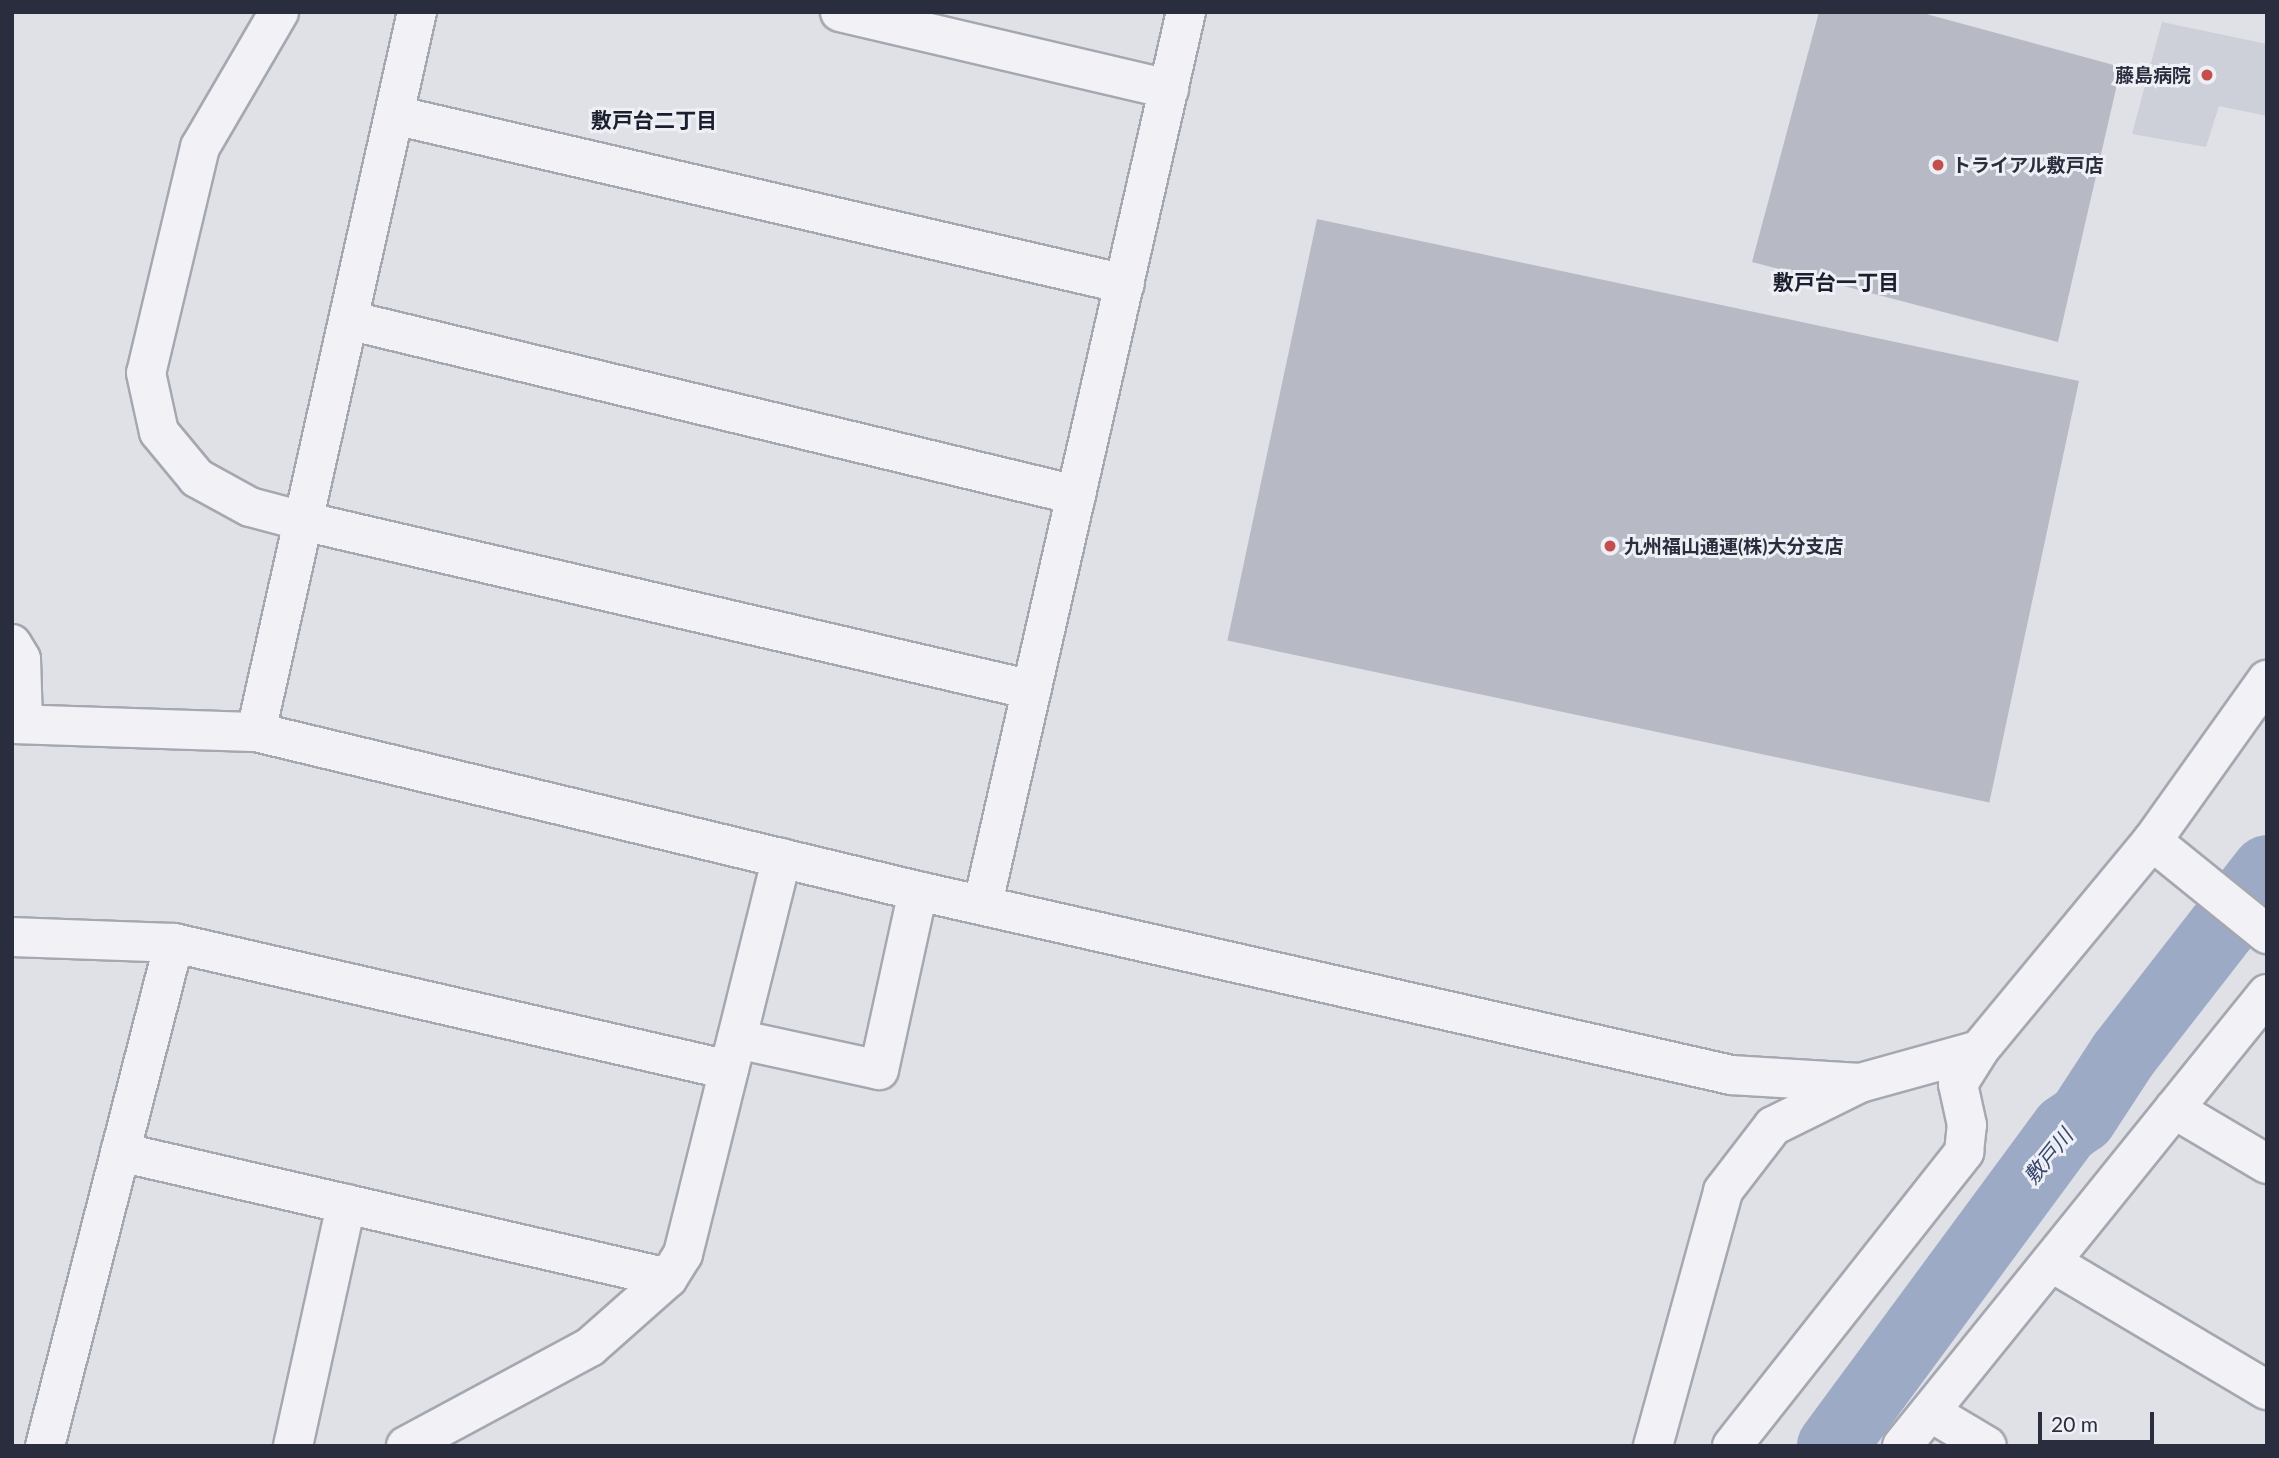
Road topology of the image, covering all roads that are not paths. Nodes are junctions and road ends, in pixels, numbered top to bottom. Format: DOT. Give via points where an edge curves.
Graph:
graph roads {
  1 [pos="279,12"];
  2 [pos="417,12"];
  3 [pos="842,12"];
  4 [pos="1186,12"];
  5 [pos="1169,89"];
  6 [pos="394,115"];
  7 [pos="1125,284"];
  8 [pos="348,320"];
  9 [pos="1076,495"];
  10 [pos="303,521"];
  11 [pos="12,644"];
  12 [pos="2267,680"];
  13 [pos="1032,690"];
  14 [pos="17,724"];
  15 [pos="256,732"];
  16 [pos="2165,852"];
  17 [pos="782,858"];
  18 [pos="918,891"];
  19 [pos="983,903"];
  20 [pos="2266,934"];
  21 [pos="12,937"];
  22 [pos="173,943"];
  23 [pos="2267,994"];
  24 [pos="1979,1050"];
  25 [pos="733,1054"];
  26 [pos="1860,1083"];
  27 [pos="2174,1109"];
  28 [pos="120,1152"];
  29 [pos="2267,1164"];
  30 [pos="346,1204"];
  31 [pos="2051,1262"];
  32 [pos="668,1278"];
  33 [pos="2267,1390"];
  34 [pos="1930,1412"];
  35 [pos="46,1446"];
  36 [pos="293,1446"];
  37 [pos="406,1446"];
  38 [pos="1653,1446"];
  39 [pos="1732,1446"];
  40 [pos="1902,1446"];
  41 [pos="1987,1446"];
  1 -- 10 [label="street" via="200,147 146,373 159,432 197,478 250,507"];
  2 -- 6 [label="street"];
  3 -- 5 [label="street"];
  4 -- 5 [label="street"];
  5 -- 7 [label="street"];
  6 -- 7 [label="street"];
  6 -- 8 [label="street"];
  7 -- 9 [label="street"];
  8 -- 9 [label="street"];
  8 -- 10 [label="street"];
  9 -- 13 [label="street"];
  10 -- 13 [label="street"];
  10 -- 15 [label="street"];
  11 -- 14 [label="street" via="22,659"];
  12 -- 16 [label="street"];
  13 -- 19 [label="street"];
  14 -- 15 [label="street"];
  15 -- 17 [label="street"];
  16 -- 20 [label="street"];
  16 -- 24 [label="street"];
  17 -- 18 [label="street"];
  17 -- 25 [label="street"];
  18 -- 19 [label="street"];
  18 -- 25 [label="street" via="879,1070"];
  19 -- 26 [label="street" via="1731,1074"];
  21 -- 22 [label="street"];
  22 -- 25 [label="street"];
  22 -- 28 [label="street"];
  23 -- 27 [label="street"];
  24 -- 26 [label="street"];
  24 -- 39 [label="street" via="1958,1084 1968,1125 1964,1152"];
  25 -- 32 [label="street" via="684,1254"];
  26 -- 38 [label="street" via="1773,1126 1723,1191"];
  27 -- 29 [label="street"];
  27 -- 31 [label="street"];
  28 -- 30 [label="street"];
  28 -- 35 [label="street"];
  30 -- 32 [label="street"];
  30 -- 36 [label="street"];
  31 -- 33 [label="street"];
  31 -- 34 [label="street"];
  32 -- 37 [label="street" via="590,1347"];
  34 -- 40 [label="street"];
  34 -- 41 [label="street"];
}
